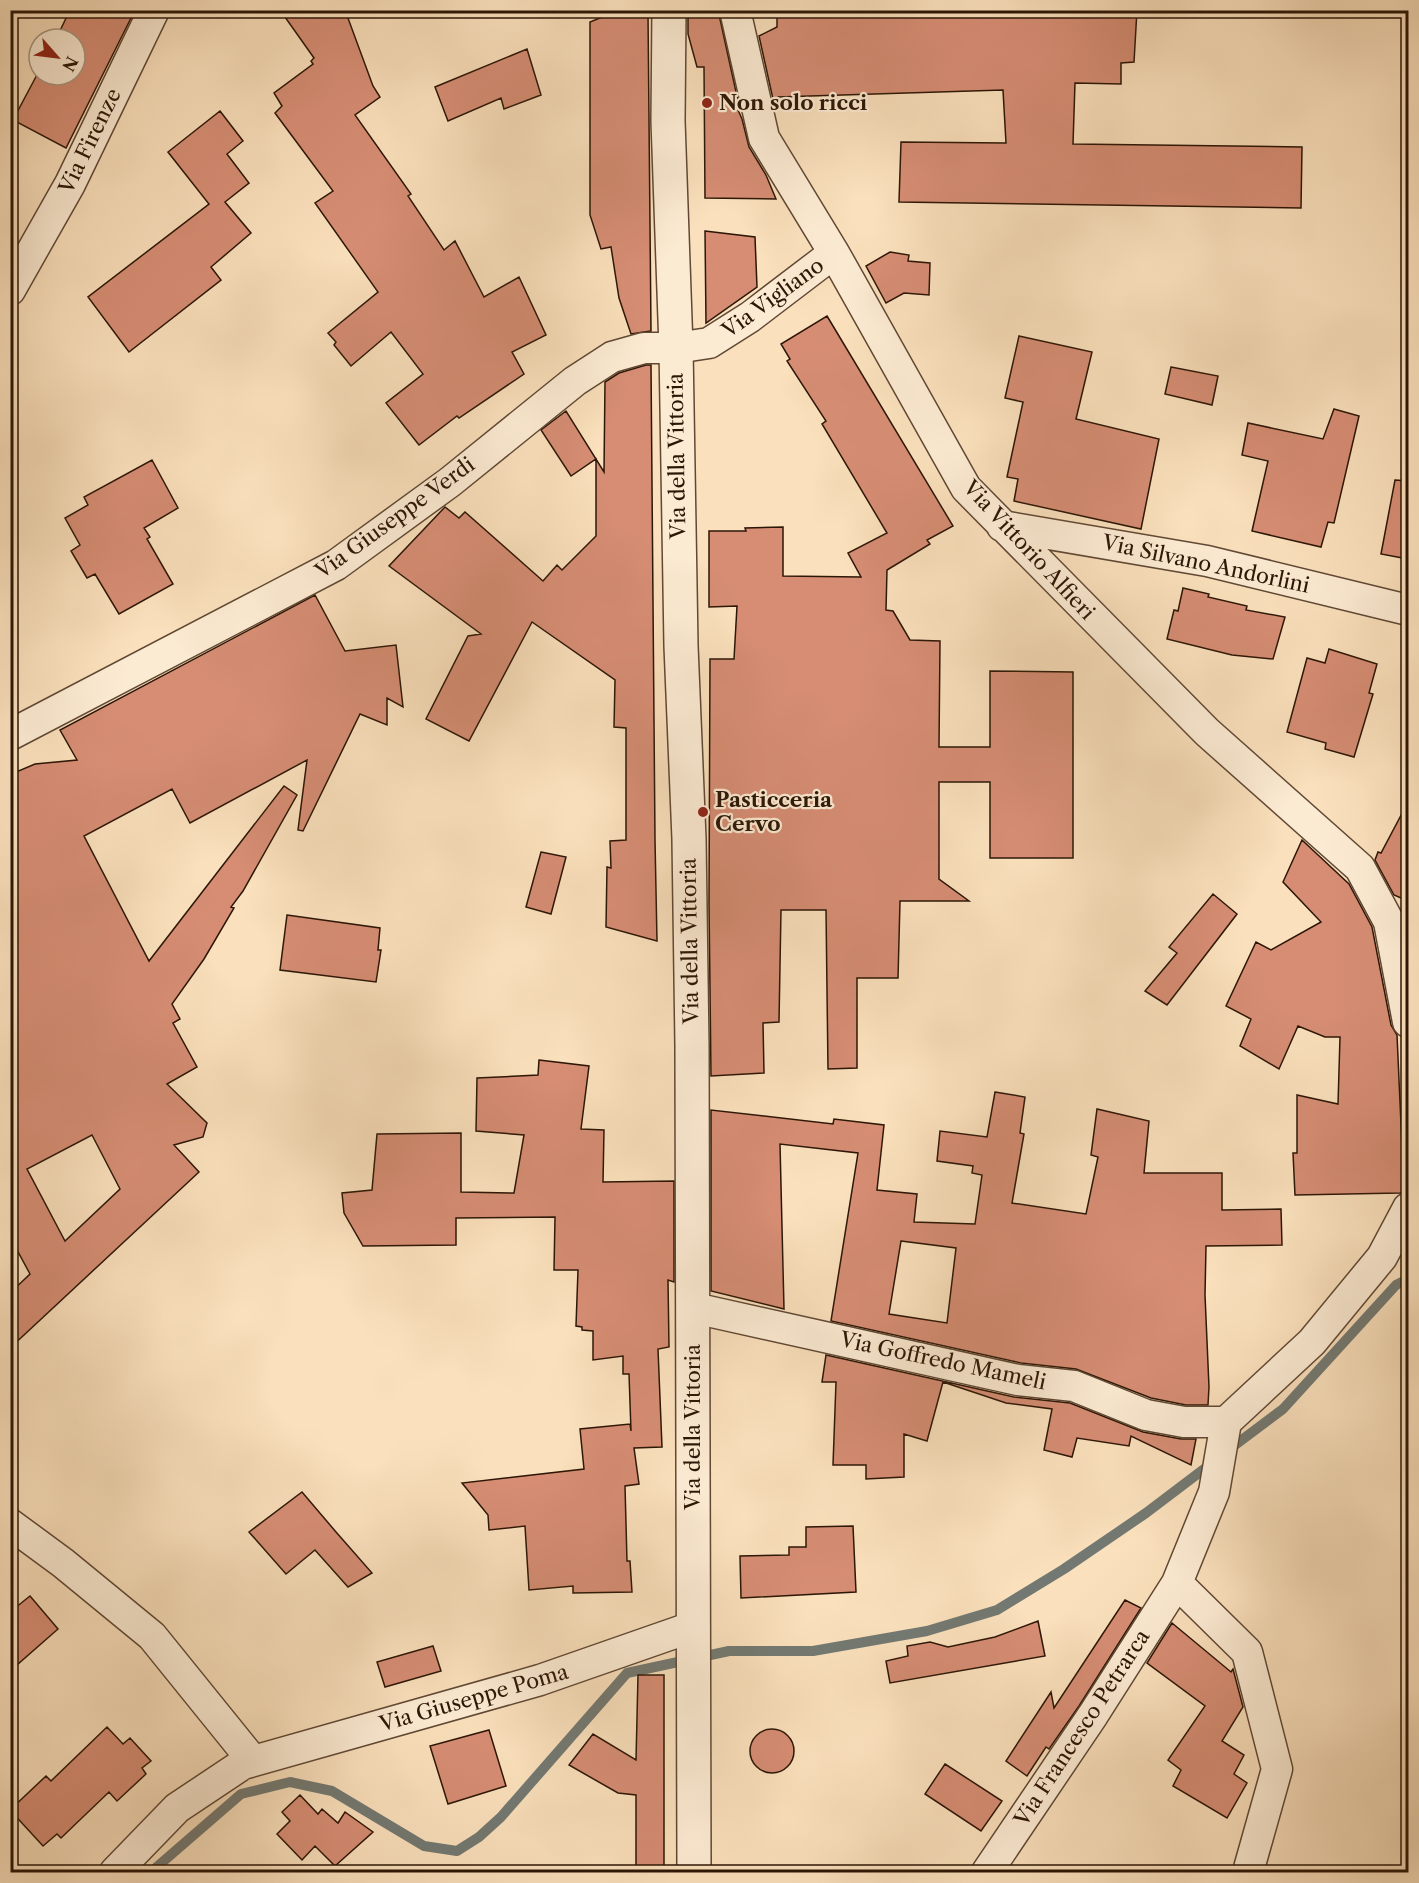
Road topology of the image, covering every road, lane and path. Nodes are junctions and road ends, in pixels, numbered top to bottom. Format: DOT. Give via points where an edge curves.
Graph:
graph roads {
  1 [pos="154,10"];
  2 [pos="669,10"];
  3 [pos="735,10"];
  4 [pos="834,253"];
  5 [pos="14,274"];
  6 [pos="676,348"];
  7 [pos="1002,526"];
  8 [pos="1408,610"];
  9 [pos="10,735"];
  10 [pos="1408,1022"];
  11 [pos="1408,1208"];
  12 [pos="694,1308"];
  13 [pos="1226,1422"];
  14 [pos="10,1524"];
  15 [pos="1177,1583"];
  16 [pos="692,1639"];
  17 [pos="253,1761"];
  18 [pos="115,1872"];
  19 [pos="694,1872"];
  20 [pos="987,1872"];
  21 [pos="1248,1872"];
  1 -- 5 [label="street, Via Firenze" via="70,184"];
  2 -- 6 [label="street, Via della Vittoria" via="668,121"];
  3 -- 4 [label="street, Via Vittorio Alfieri" via="764,138"];
  4 -- 6 [label="street, Via Vigliano" via="709,344"];
  4 -- 7 [label="street, Via Vittorio Alfieri" via="966,488"];
  6 -- 9 [label="street, Via Giuseppe Verdi" via="644,348 612,357 575,381 450,482 336,565"];
  6 -- 12 [label="street, Via della Vittoria" via="689,850"];
  7 -- 8 [label="street, Via Silvano Andorlini" via="1207,561"];
  7 -- 10 [label="street, Via Vittorio Alfieri" via="1207,732 1360,868 1389,922"];
  11 -- 13 [label="street" via="1382,1257 1312,1342"];
  12 -- 13 [label="street, Via Goffredo Mameli" via="1018,1380 1074,1386 1146,1415 1184,1422"];
  12 -- 16 [label="street, Via della Vittoria"];
  13 -- 15 [label="street" via="1214,1492"];
  14 -- 17 [label="street" via="152,1636"];
  15 -- 20 [label="street, Via Francesco Petrarca"];
  15 -- 21 [label="street" via="1247,1652 1277,1769"];
  16 -- 17 [label="street, Via Giuseppe Poma"];
  16 -- 19 [label="street, Via della Vittoria"];
  17 -- 18 [label="street, Via Giuseppe Poma" via="177,1808"];
}
